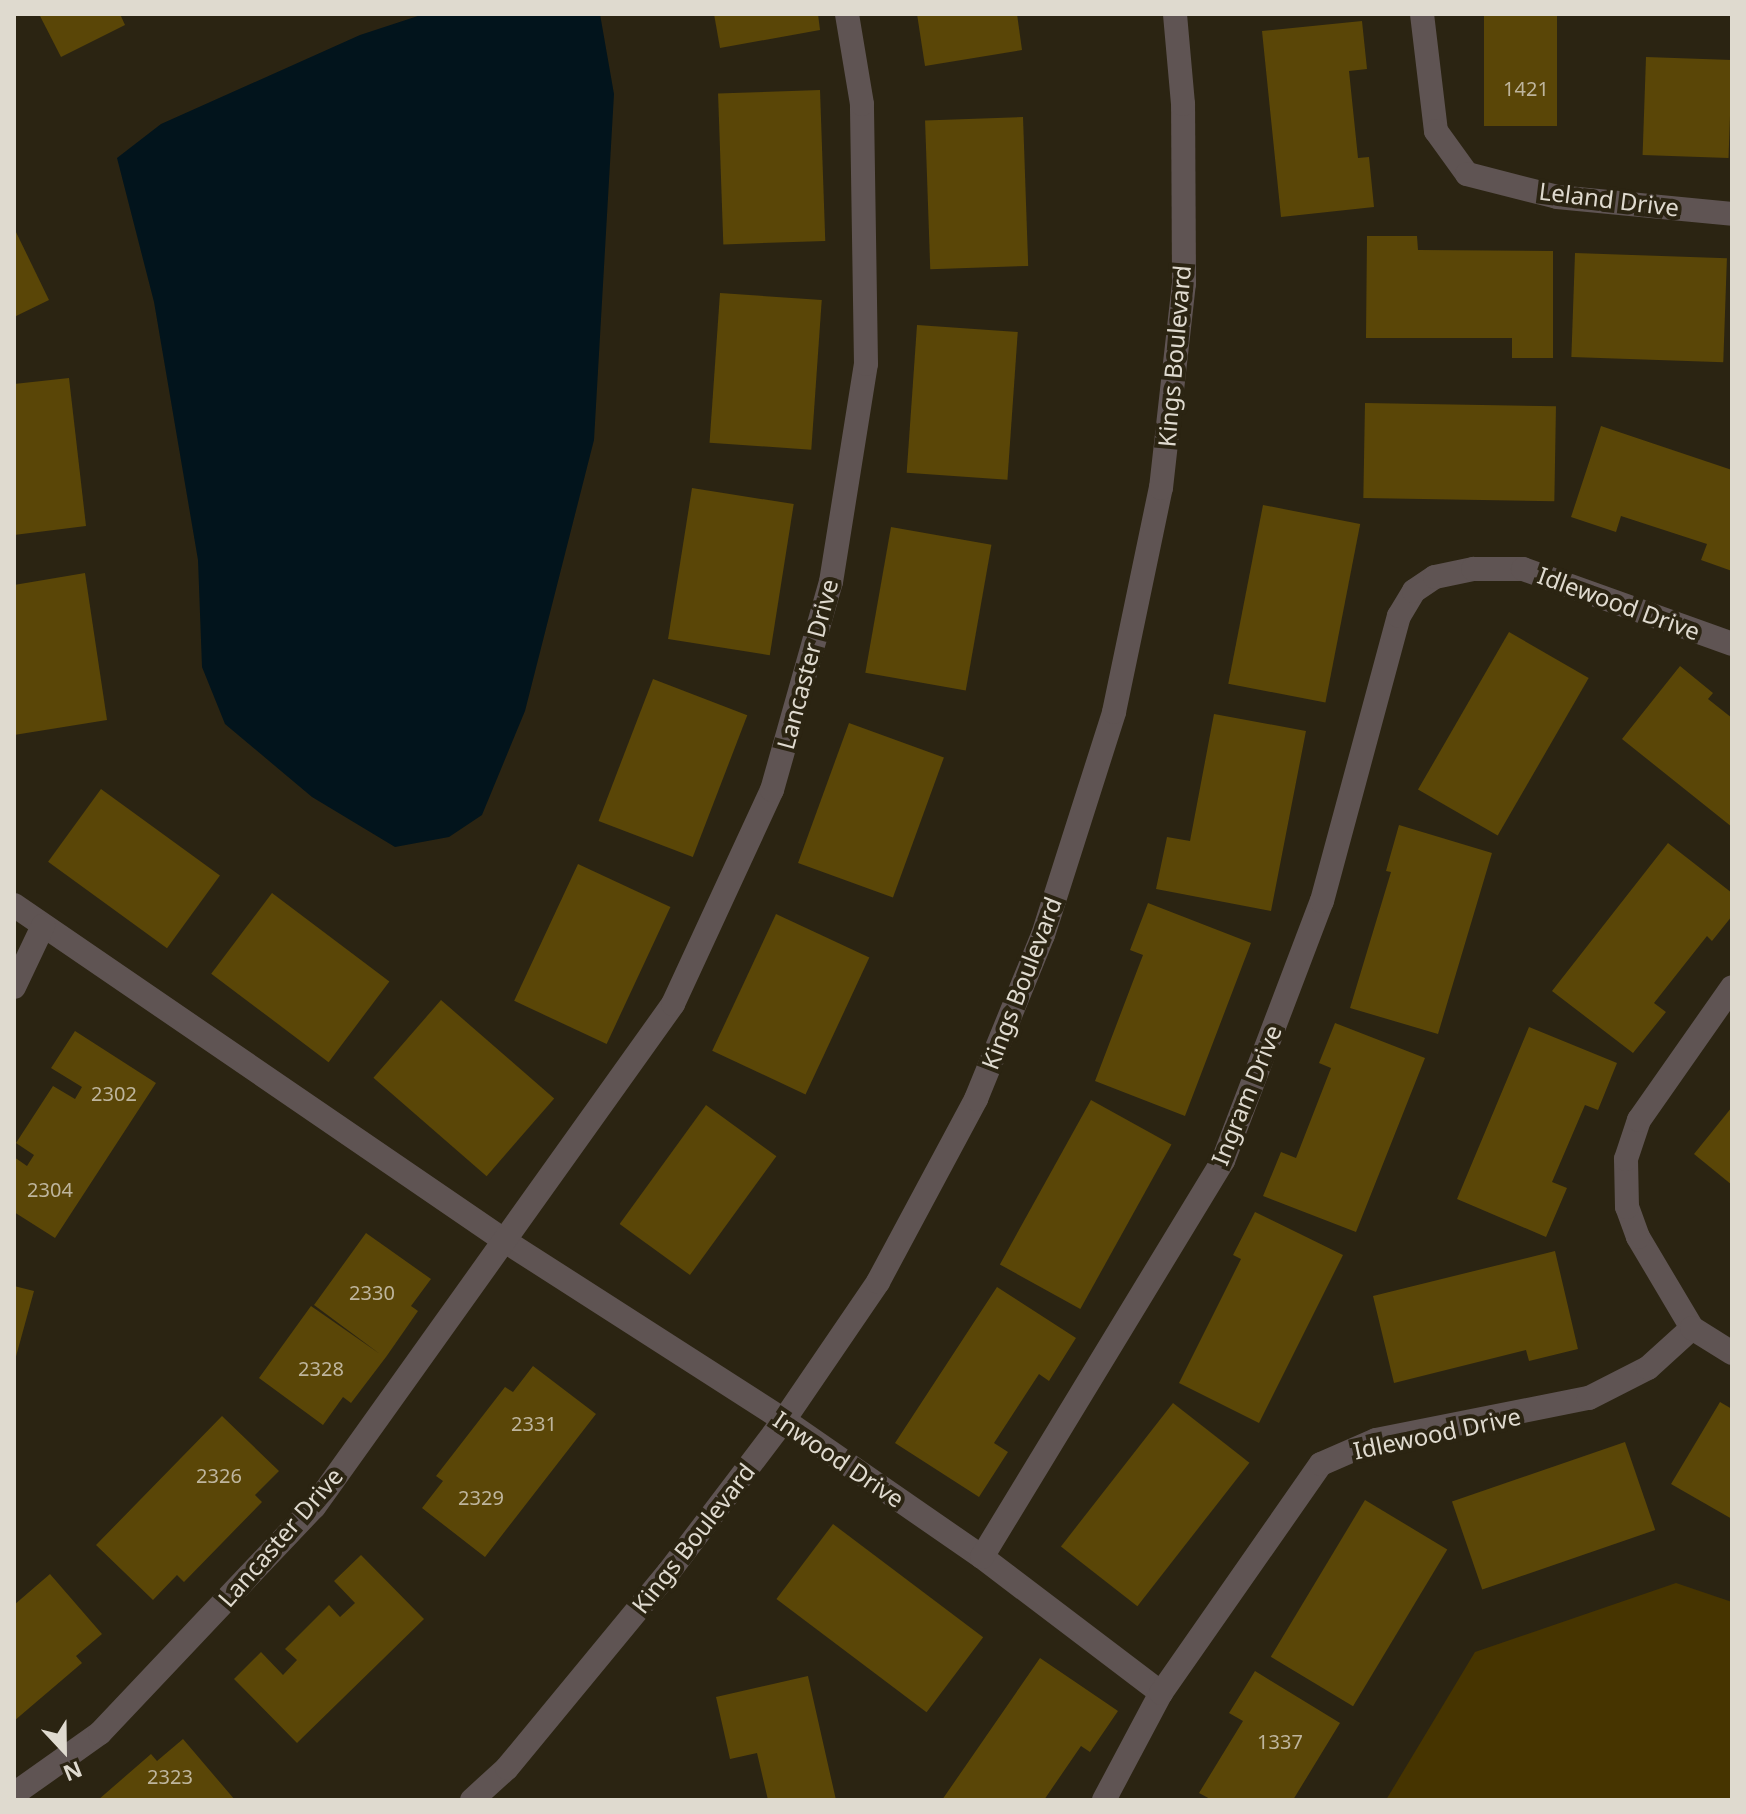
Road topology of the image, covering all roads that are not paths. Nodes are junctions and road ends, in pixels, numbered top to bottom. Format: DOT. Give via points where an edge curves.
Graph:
graph roads {
  1 [pos="847,14"];
  2 [pos="1175,14"];
  3 [pos="1422,14"];
  4 [pos="1732,214"];
  5 [pos="1414,591"];
  6 [pos="1732,644"];
  7 [pos="14,905"];
  8 [pos="43,926"];
  9 [pos="14,987"];
  10 [pos="1732,987"];
  11 [pos="505,1241"];
  12 [pos="1692,1328"];
  13 [pos="1732,1353"];
  14 [pos="784,1420"];
  15 [pos="982,1557"];
  16 [pos="1161,1693"];
  17 [pos="14,1794"];
  18 [pos="472,1800"];
  19 [pos="1104,1800"];
  1 -- 11 [label="street, Lancaster Drive" via="862,104 866,364 831,582 772,790 673,1004"];
  2 -- 14 [label="street, Kings Boulevard" via="1183,104 1184,284 1161,488 1114,712 1043,935 976,1099 878,1282"];
  3 -- 4 [label="street, Leland Drive" via="1436,131 1467,174 1557,197"];
  5 -- 6 [label="street, Idlewood Drive" via="1435,577 1473,569 1523,569"];
  5 -- 15 [label="street, Ingram Drive" via="1399,616 1322,901 1223,1161"];
  7 -- 8 [label="street"];
  8 -- 9 [label="street"];
  8 -- 11 [label="street"];
  10 -- 12 [label="street" via="1639,1120 1626,1159 1627,1207 1638,1237"];
  11 -- 14 [label="street, Inwood Drive"];
  11 -- 17 [label="street, Lancaster Drive" via="314,1507 100,1733"];
  12 -- 13 [label="street"];
  12 -- 16 [label="street, Idlewood Drive" via="1648,1368 1589,1398 1376,1440 1321,1464"];
  14 -- 15 [label="street, Inwood Drive"];
  14 -- 18 [label="street, Kings Boulevard" via="658,1586 507,1768"];
  15 -- 16 [label="street, Inwood Drive"];
  16 -- 19 [label="street, Idlewood Drive"];
}
